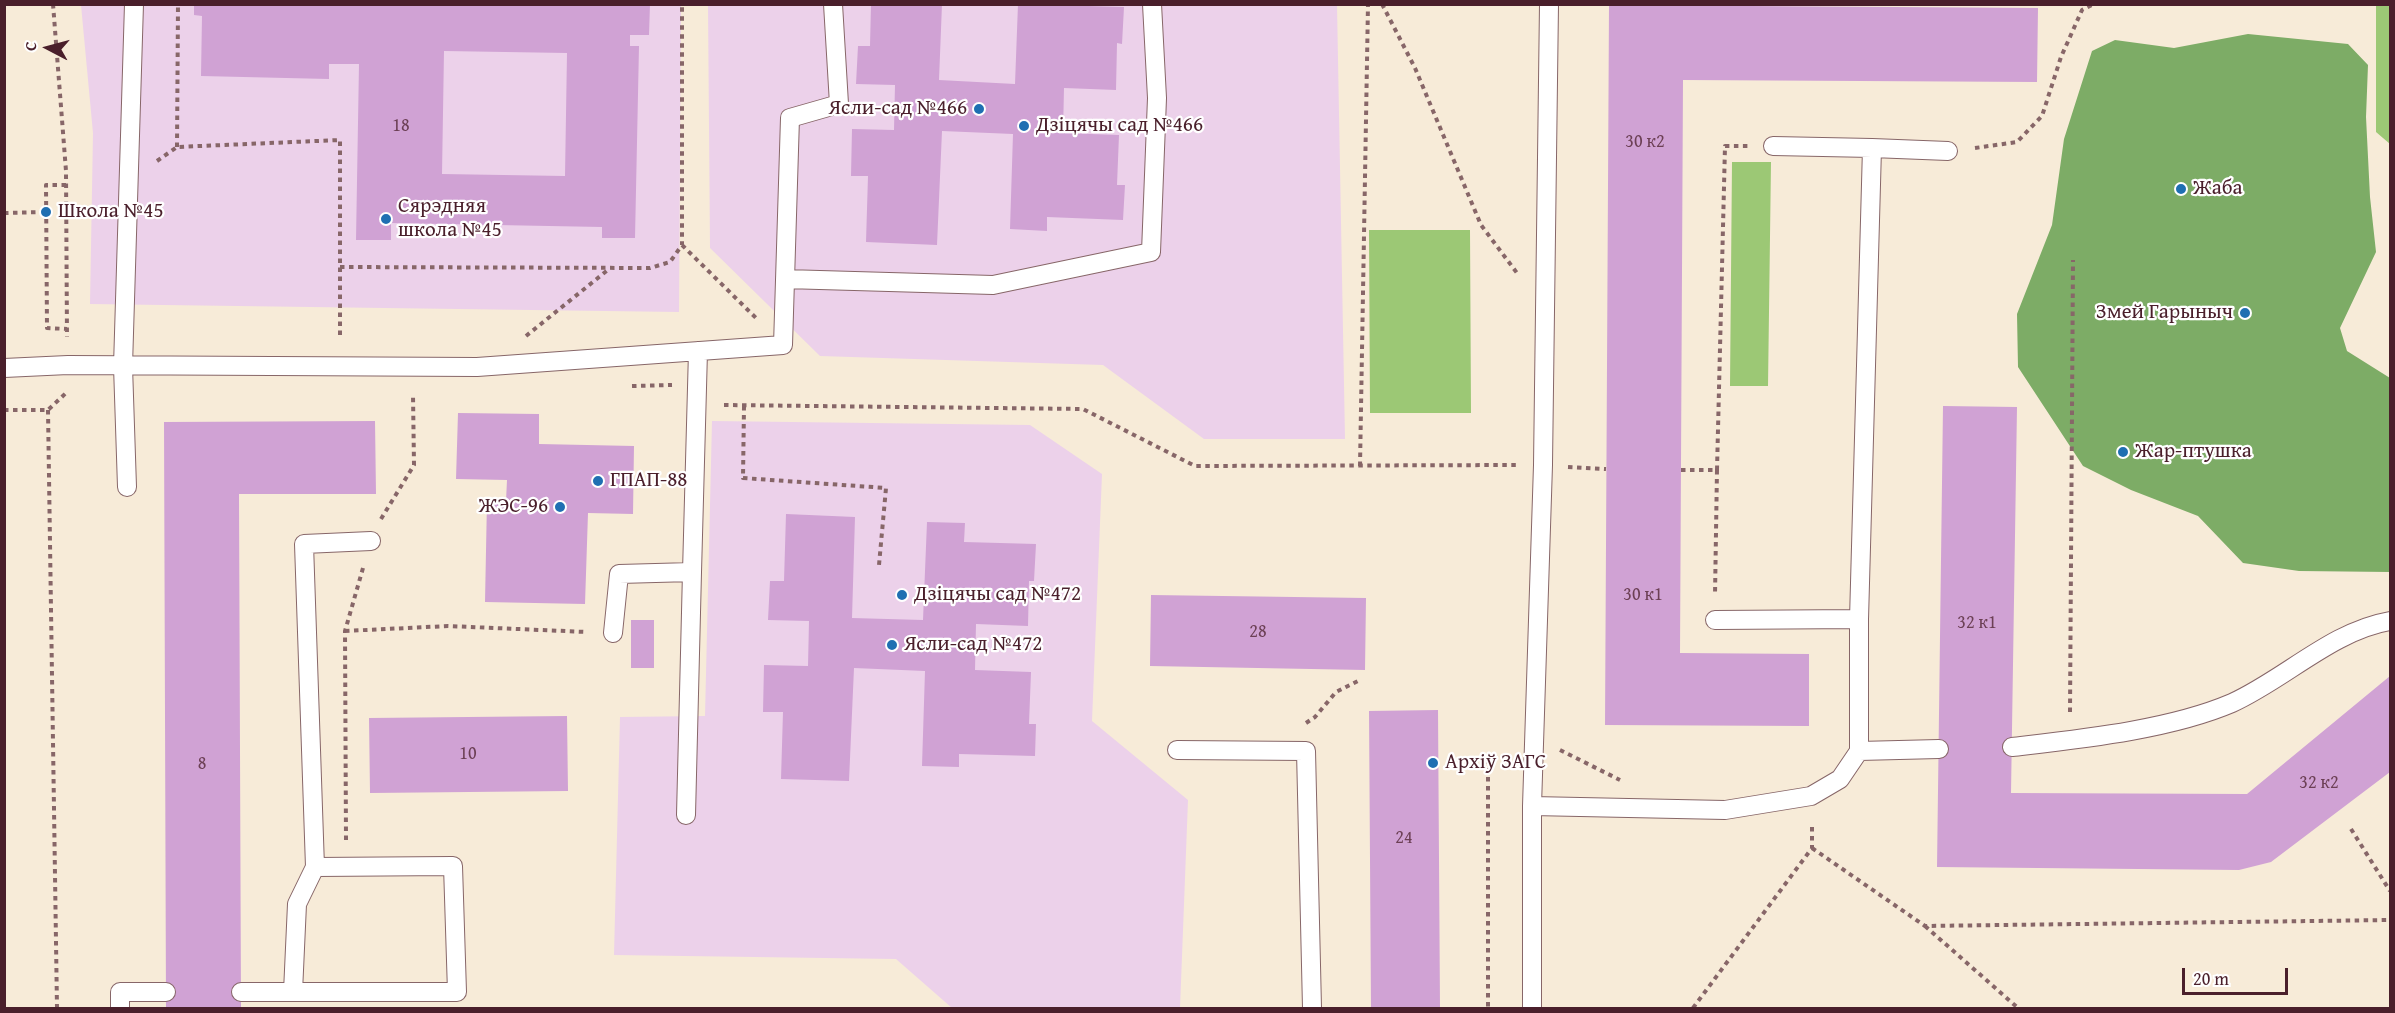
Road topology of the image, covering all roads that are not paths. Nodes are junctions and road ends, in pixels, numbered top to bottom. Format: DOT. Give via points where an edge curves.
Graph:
graph roads {
  1 [pos="134,4"];
  2 [pos="833,4"];
  3 [pos="1152,4"];
  4 [pos="1549,4"];
  5 [pos="1773,146"];
  6 [pos="1872,148"];
  7 [pos="1948,151"];
  8 [pos="785,279"];
  9 [pos="698,351"];
  10 [pos="123,366"];
  11 [pos="4,368"];
  12 [pos="127,488"];
  13 [pos="370,541"];
  14 [pos="692,572"];
  15 [pos="1859,619"];
  16 [pos="1715,620"];
  17 [pos="2391,621"];
  18 [pos="613,633"];
  19 [pos="2012,747"];
  20 [pos="1939,749"];
  21 [pos="1176,750"];
  22 [pos="1859,751"];
  23 [pos="1532,806"];
  24 [pos="686,815"];
  25 [pos="315,867"];
  26 [pos="166,992"];
  27 [pos="241,992"];
  28 [pos="293,992"];
  29 [pos="120,1008"];
  30 [pos="1312,1008"];
  31 [pos="1532,1008"];
  1 -- 10 [label="lane"];
  2 -- 8 [label="lane" via="839,104 790,118"];
  3 -- 8 [label="lane" via="1156,98 1151,252 993,285"];
  4 -- 23 [label="lane" via="1543,465"];
  5 -- 6 [label="lane"];
  6 -- 7 [label="lane"];
  6 -- 15 [label="lane"];
  8 -- 9 [label="lane" via="783,345"];
  9 -- 10 [label="lane" via="477,367"];
  9 -- 14 [label="lane"];
  10 -- 11 [label="lane"];
  10 -- 12 [label="lane"];
  13 -- 25 [label="lane" via="304,544"];
  14 -- 18 [label="lane" via="619,574"];
  14 -- 24 [label="lane"];
  15 -- 16 [label="lane"];
  15 -- 22 [label="lane"];
  17 -- 19 [label="lane" via="2343,639 2232,703 2172,721"];
  20 -- 22 [label="lane"];
  21 -- 30 [label="lane" via="1306,751"];
  22 -- 23 [label="lane" via="1840,779 1811,796 1725,810"];
  23 -- 31 [label="lane"];
  25 -- 28 [label="lane" via="297,904"];
  25 -- 28 [label="lane" via="453,866 457,993"];
  26 -- 29 [label="lane" via="120,992"];
  27 -- 28 [label="lane"];
}
